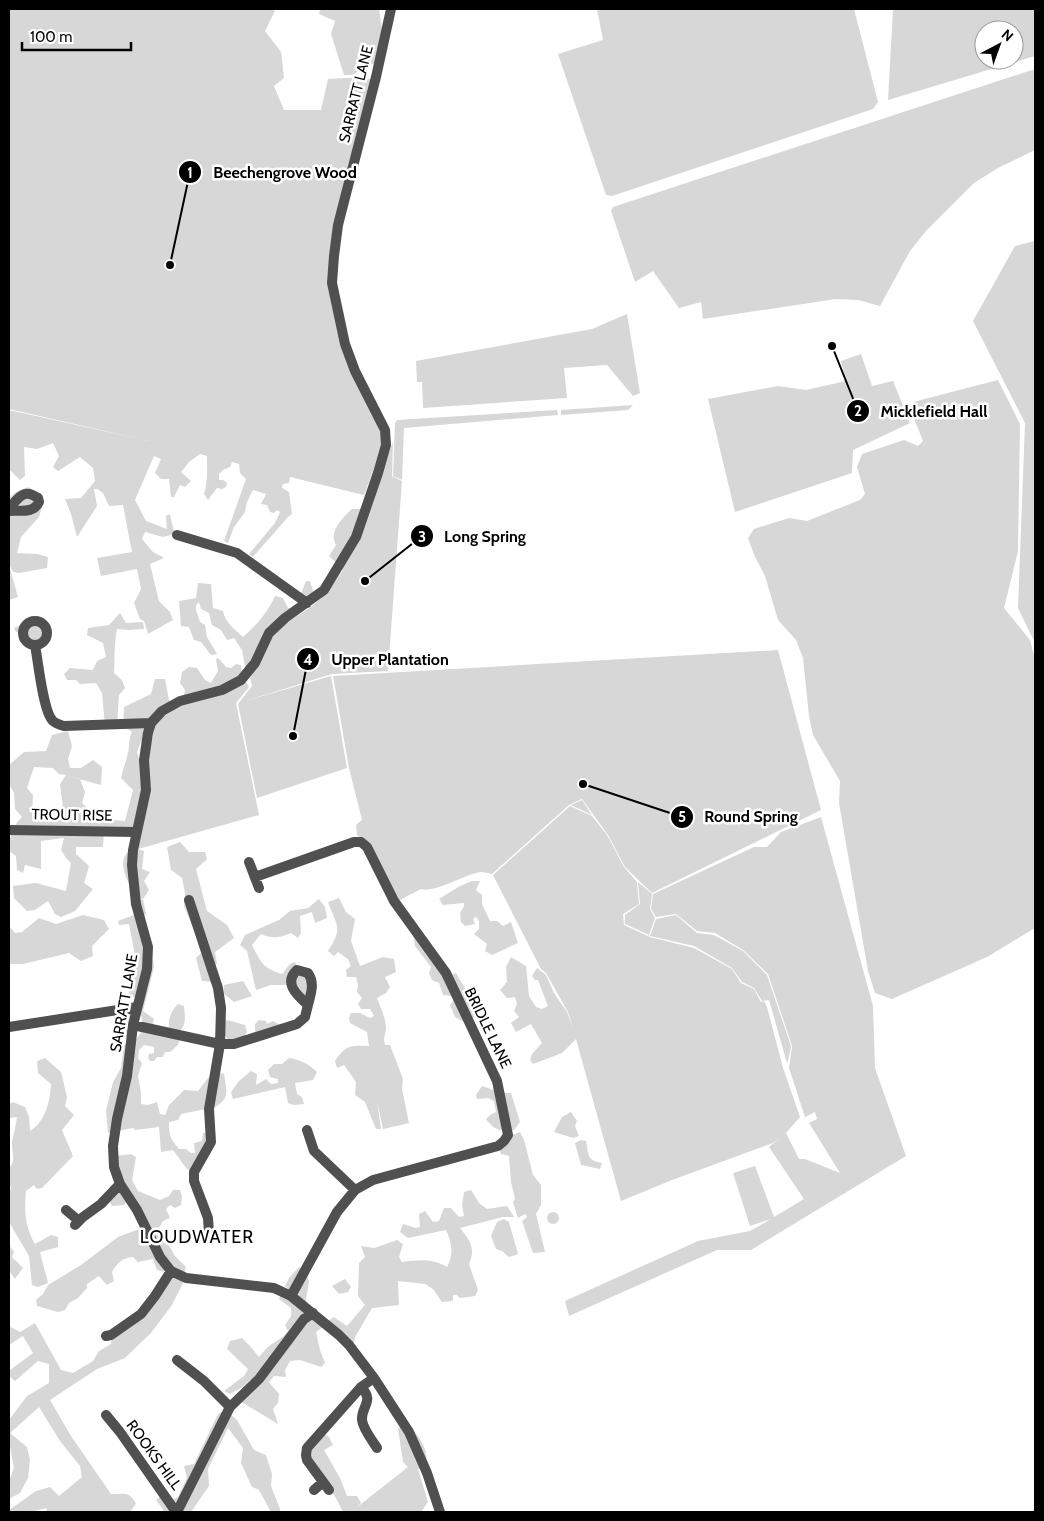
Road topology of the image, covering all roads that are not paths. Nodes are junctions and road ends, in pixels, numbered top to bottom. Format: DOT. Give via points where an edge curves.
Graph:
graph roads {
  1 [pos="391,9"];
  2 [pos="176,534"];
  3 [pos="307,604"];
  4 [pos="35,644"];
  5 [pos="151,723"];
  6 [pos="9,830"];
  7 [pos="136,832"];
  8 [pos="249,862"];
  9 [pos="255,877"];
  10 [pos="260,888"];
  11 [pos="189,900"];
  12 [pos="308,1004"];
  13 [pos="137,1007"];
  14 [pos="133,1025"];
  15 [pos="9,1027"];
  16 [pos="220,1044"];
  17 [pos="307,1130"];
  18 [pos="120,1184"];
  19 [pos="355,1190"];
  20 [pos="66,1210"];
  21 [pos="206,1228"];
  22 [pos="171,1272"];
  23 [pos="291,1296"];
  24 [pos="313,1313"];
  25 [pos="106,1336"];
  26 [pos="175,1360"];
  27 [pos="374,1378"];
  28 [pos="361,1387"];
  29 [pos="230,1407"];
  30 [pos="106,1415"];
  31 [pos="377,1448"];
  32 [pos="314,1490"];
  33 [pos="177,1512"];
  34 [pos="440,1512"];
  1 -- 3 [label="street, SARRATT LANE" via="338,225 332,282 345,344 358,378 385,430 386,445 356,537 324,590"];
  2 -- 3 [label="street" via="237,553"];
  3 -- 5 [label="street, SARRATT LANE" via="269,633 255,663 241,680 222,690 180,701 162,711"];
  4 -- 5 [label="street" via="44,697 53,722 64,726"];
  5 -- 7 [label="street, SARRATT LANE" via="144,760 146,790"];
  6 -- 7 [label="street, TROUT RISE"];
  7 -- 13 [label="street, SARRATT LANE" via="132,865 136,904 148,947 147,969"];
  8 -- 9 [label="street"];
  9 -- 10 [label="street"];
  9 -- 19 [label="street, BRIDLE LANE" via="354,842 361,842 367,847 394,901 446,973 497,1081 508,1135 498,1146 373,1180"];
  11 -- 16 [label="street" via="218,988 222,1008"];
  12 -- 16 [label="street" via="305,1016 297,1024 234,1044"];
  13 -- 14 [label="street, SARRATT LANE"];
  13 -- 15 [label="street"];
  14 -- 16 [label="street"];
  14 -- 18 [label="street, SARRATT LANE" via="113,1146 114,1167"];
  16 -- 21 [label="street" via="209,1109 211,1142 194,1172 194,1181 204,1206"];
  17 -- 19 [label="street" via="314,1151"];
  18 -- 20 [label="street" via="77,1223"];
  18 -- 22 [label="street, SARRATT LANE" via="138,1210 160,1257"];
  19 -- 23 [label="street, BRIDLE LANE" via="337,1212"];
  22 -- 23 [label="street" via="186,1278 274,1288"];
  22 -- 25 [label="street" via="141,1314 130,1316"];
  23 -- 24 [label="street"];
  24 -- 27 [label="street" via="344,1340"];
  24 -- 29 [label="street" via="304,1319 259,1379"];
  26 -- 29 [label="street" via="204,1380"];
  27 -- 28 [label="street"];
  27 -- 34 [label="street" via="410,1432"];
  28 -- 31 [label="street" via="368,1401 363,1424"];
  28 -- 32 [label="street" via="307,1448 307,1460 326,1486"];
  29 -- 33 [label="street"];
  30 -- 33 [label="street, ROOKS HILL"];
}
